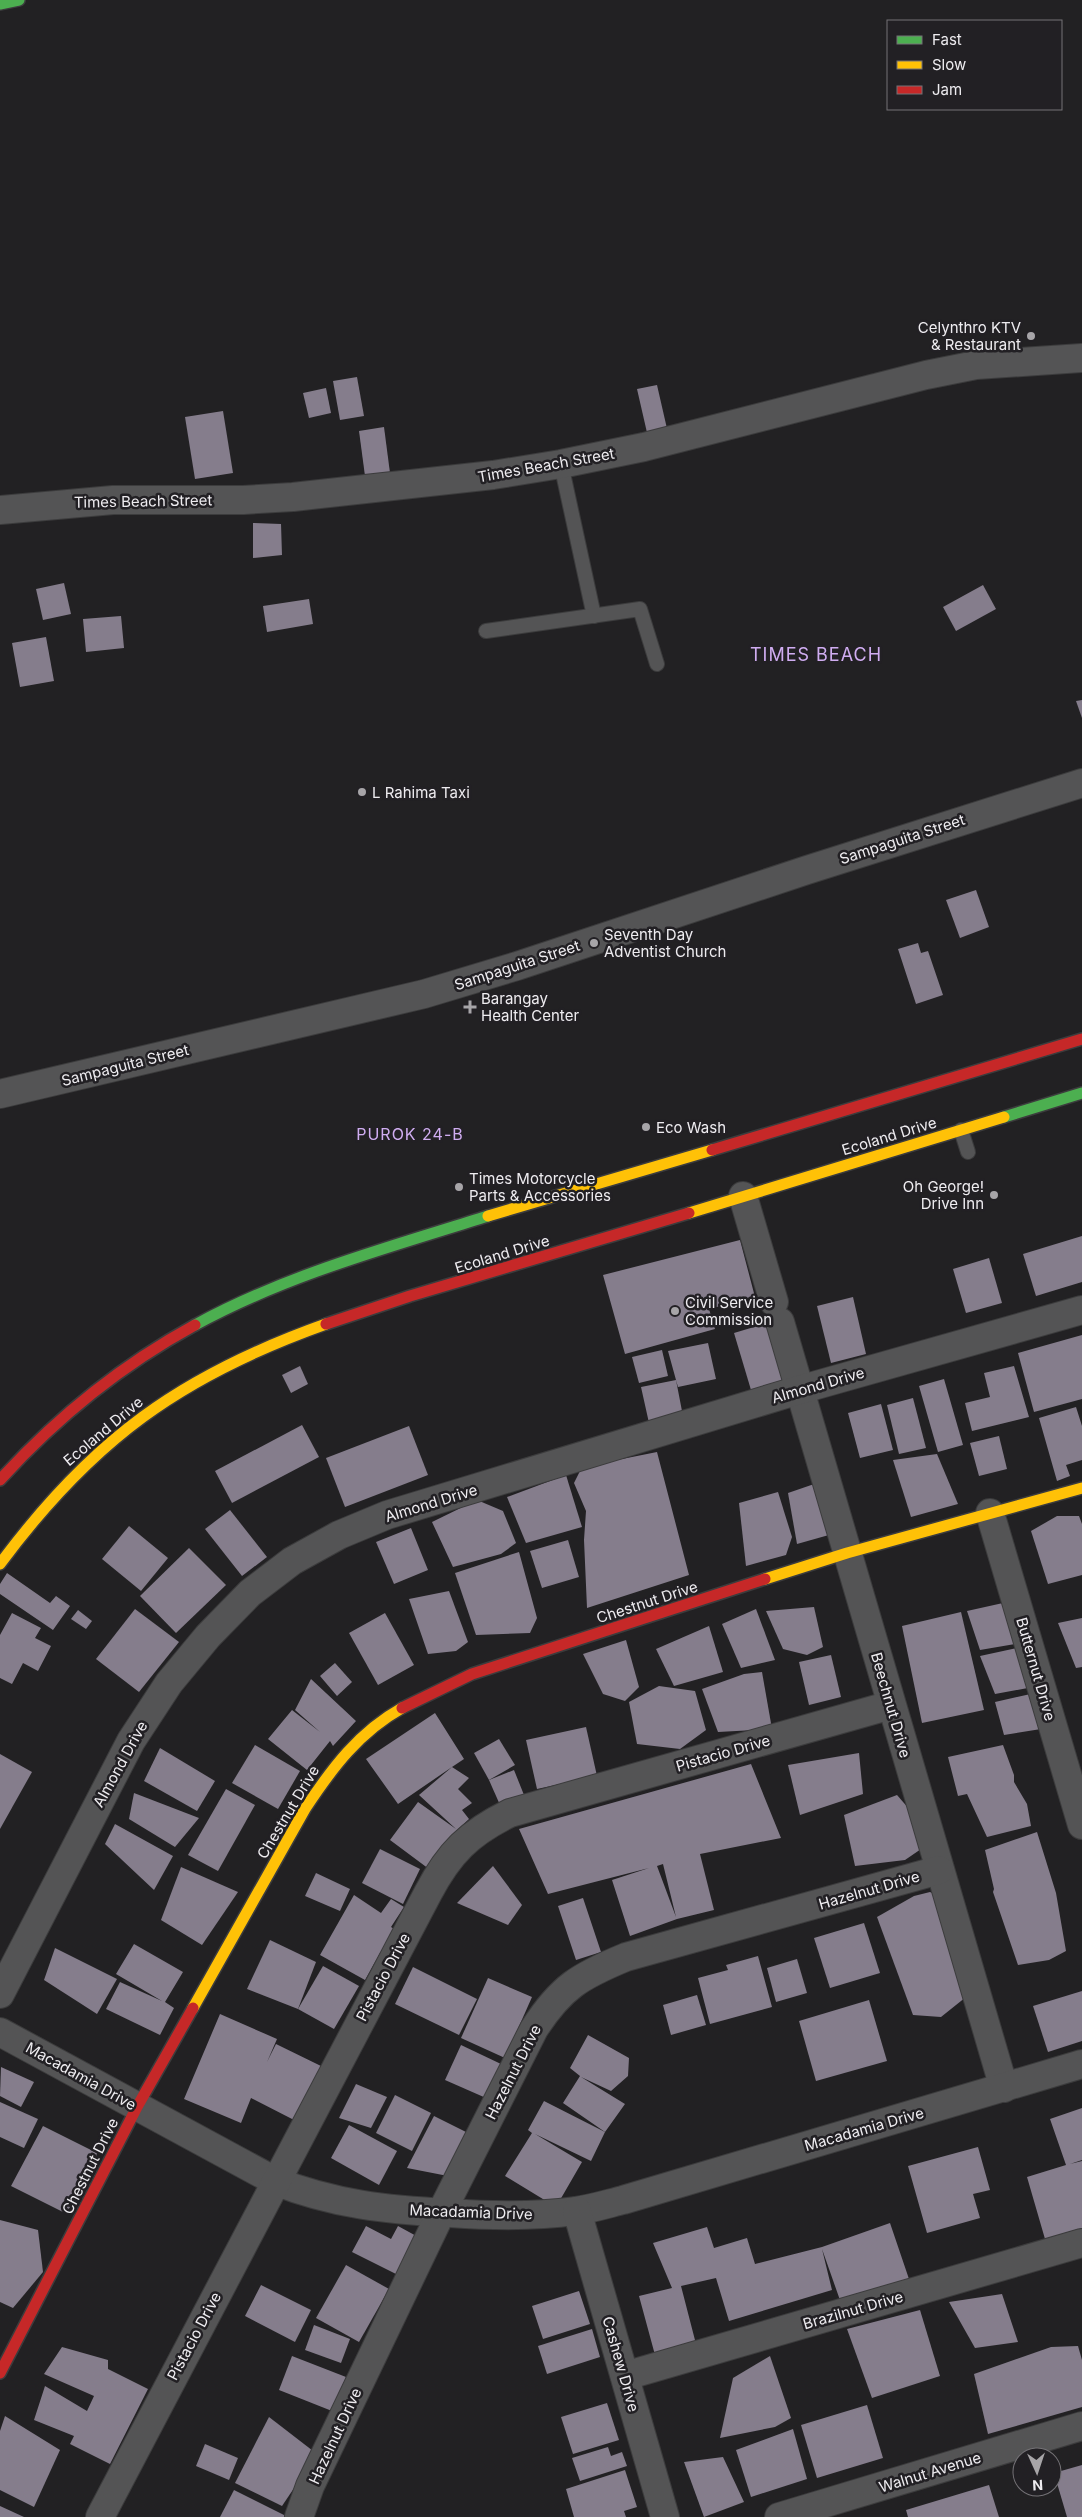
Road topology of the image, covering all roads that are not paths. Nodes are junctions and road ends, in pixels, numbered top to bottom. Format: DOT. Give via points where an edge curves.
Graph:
graph roads {
  1 [pos="19,0"];
  2 [pos="0,4"];
  3 [pos="1082,358"];
  4 [pos="561,464"];
  5 [pos="0,510"];
  6 [pos="594,616"];
  7 [pos="486,631"];
  8 [pos="657,664"];
  9 [pos="1082,783"];
  10 [pos="1082,1039"];
  11 [pos="1082,1093"];
  12 [pos="0,1094"];
  13 [pos="961,1130"];
  14 [pos="968,1152"];
  15 [pos="743,1196"];
  16 [pos="1082,1310"];
  17 [pos="800,1390"];
  18 [pos="0,1480"];
  19 [pos="1082,1488"];
  20 [pos="990,1513"];
  21 [pos="847,1552"];
  22 [pos="0,1564"];
  23 [pos="891,1705"];
  24 [pos="1082,1825"];
  25 [pos="940,1870"];
  26 [pos="0,1994"];
  27 [pos="0,2032"];
  28 [pos="1082,2064"];
  29 [pos="1004,2088"];
  30 [pos="137,2107"];
  31 [pos="275,2181"];
  32 [pos="576,2211"];
  33 [pos="441,2213"];
  34 [pos="1082,2243"];
  35 [pos="0,2373"];
  36 [pos="625,2376"];
  37 [pos="1082,2426"];
  38 [pos="100,2517"];
  39 [pos="299,2517"];
  40 [pos="665,2517"];
  41 [pos="778,2517"];
  1 -- 2 [label="main road"];
  3 -- 4 [label="street, Times Beach Street" via="976,365 926,375 654,444"];
  4 -- 5 [label="street, Times Beach Street" via="437,482 293,497 113,500"];
  4 -- 6 [label="lane"];
  6 -- 7 [label="lane"];
  6 -- 8 [label="lane" via="640,609"];
  9 -- 12 [label="street, Sampaguita Street" via="424,994"];
  10 -- 18 [label="main road" via="445,1229 256,1294 134,1361 71,1410"];
  11 -- 13 [label="main road, Ecoland Drive"];
  13 -- 14 [label="lane"];
  13 -- 15 [label="main road, Ecoland Drive"];
  15 -- 17 [label="street, Beechnut Drive"];
  15 -- 22 [label="main road, Ecoland Drive" via="318,1327 261,1349 177,1393 118,1434 58,1488"];
  16 -- 17 [label="street, Almond Drive"];
  17 -- 21 [label="street, Beechnut Drive"];
  17 -- 26 [label="street, Almond Drive" via="387,1515 339,1535 292,1561 250,1593 168,1683 130,1741"];
  19 -- 20 [label="main road, Chestnut Drive"];
  20 -- 21 [label="main road, Chestnut Drive"];
  20 -- 24 [label="street, Butternut Drive"];
  21 -- 23 [label="street, Beechnut Drive"];
  21 -- 30 [label="main road, Chestnut Drive" via="472,1674 432,1690 394,1712 356,1741 330,1771 305,1809"];
  23 -- 25 [label="street, Beechnut Drive"];
  23 -- 31 [label="street, Pistacio Drive" via="510,1813 484,1826 458,1847 441,1868"];
  25 -- 29 [label="street, Beechnut Drive"];
  25 -- 33 [label="street, Hazelnut Drive" via="626,1957 593,1970 568,1986 549,2005 534,2029"];
  27 -- 30 [label="street, Macadamia Drive"];
  28 -- 29 [label="street, Macadamia Drive"];
  29 -- 32 [label="street, Macadamia Drive"];
  30 -- 31 [label="street, Macadamia Drive"];
  30 -- 35 [label="main road, Chestnut Drive"];
  31 -- 33 [label="street, Macadamia Drive" via="342,2203"];
  31 -- 38 [label="street, Pistacio Drive"];
  32 -- 33 [label="street, Macadamia Drive" via="501,2216"];
  32 -- 36 [label="street, Cashew Drive"];
  33 -- 39 [label="street, Hazelnut Drive" via="310,2486"];
  34 -- 36 [label="street, Brazilnut Drive"];
  36 -- 40 [label="street, Cashew Drive"];
  37 -- 41 [label="street, Walnut Avenue"];
}
